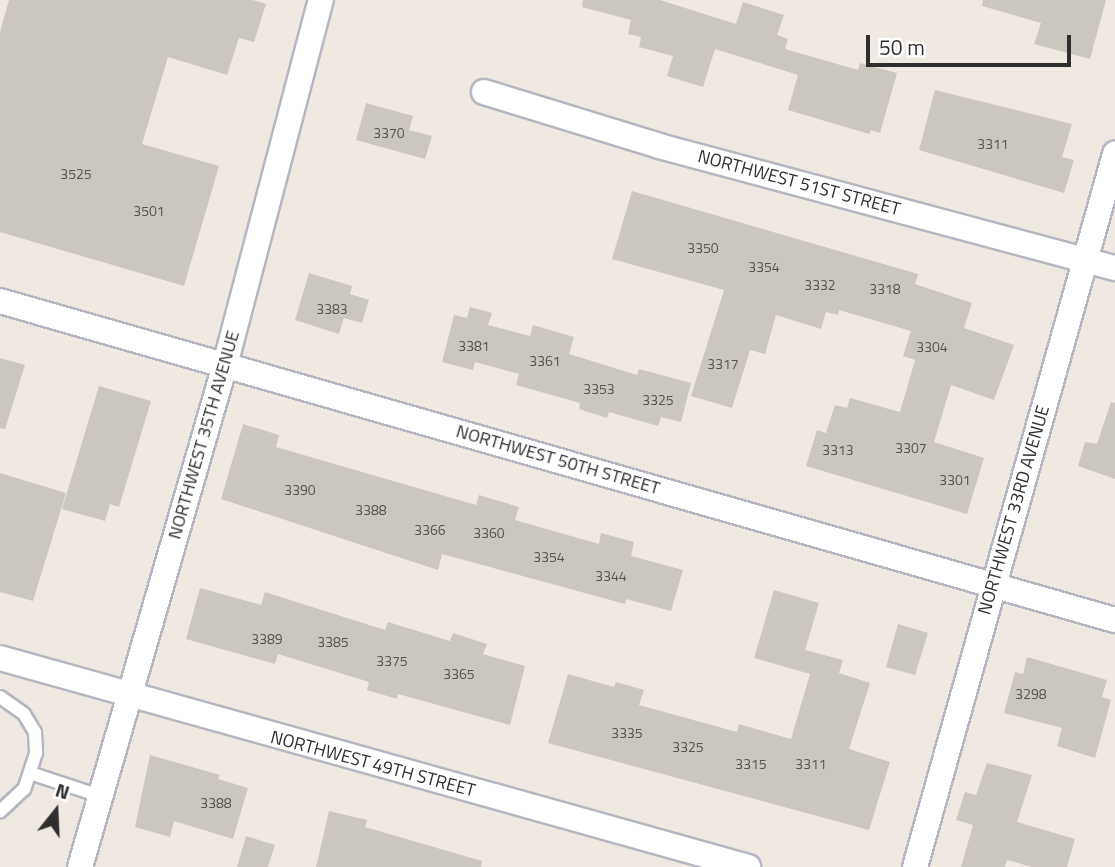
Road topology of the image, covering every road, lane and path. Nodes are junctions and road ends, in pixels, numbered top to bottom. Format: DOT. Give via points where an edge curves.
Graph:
graph roads {
  1 [pos="321,0"];
  2 [pos="484,92"];
  3 [pos="1115,155"];
  4 [pos="1084,259"];
  5 [pos="1115,268"];
  6 [pos="0,301"];
  7 [pos="225,365"];
  8 [pos="993,586"];
  9 [pos="1115,620"];
  10 [pos="0,658"];
  11 [pos="0,697"];
  12 [pos="129,697"];
  13 [pos="30,773"];
  14 [pos="100,796"];
  15 [pos="0,811"];
  16 [pos="80,867"];
  17 [pos="747,867"];
  18 [pos="915,867"];
  1 -- 7 [label="street, NORTHWEST 35TH AVENUE"];
  2 -- 4 [label="street, NORTHWEST 51ST STREET" via="659,146"];
  3 -- 4 [label="street, NORTHWEST 33RD AVENUE"];
  4 -- 5 [label="street, NORTHWEST 51ST STREET"];
  4 -- 8 [label="street, NORTHWEST 33RD AVENUE"];
  6 -- 7 [label="street, NORTHWEST 50TH STREET"];
  7 -- 8 [label="street, NORTHWEST 50TH STREET"];
  7 -- 12 [label="street, NORTHWEST 35TH AVENUE"];
  8 -- 9 [label="street, NORTHWEST 50TH STREET"];
  8 -- 18 [label="street, NORTHWEST 33RD AVENUE"];
  10 -- 12 [label="street, NORTHWEST 49TH STREET"];
  11 -- 13 [label="lane" via="13,702 35,732 36,753"];
  12 -- 14 [label="street, NORTHWEST 35TH AVENUE"];
  12 -- 17 [label="street, NORTHWEST 49TH STREET"];
  13 -- 14 [label="lane"];
  13 -- 15 [label="lane" via="19,797"];
  14 -- 16 [label="street, NORTHWEST 35TH AVENUE"];
}
